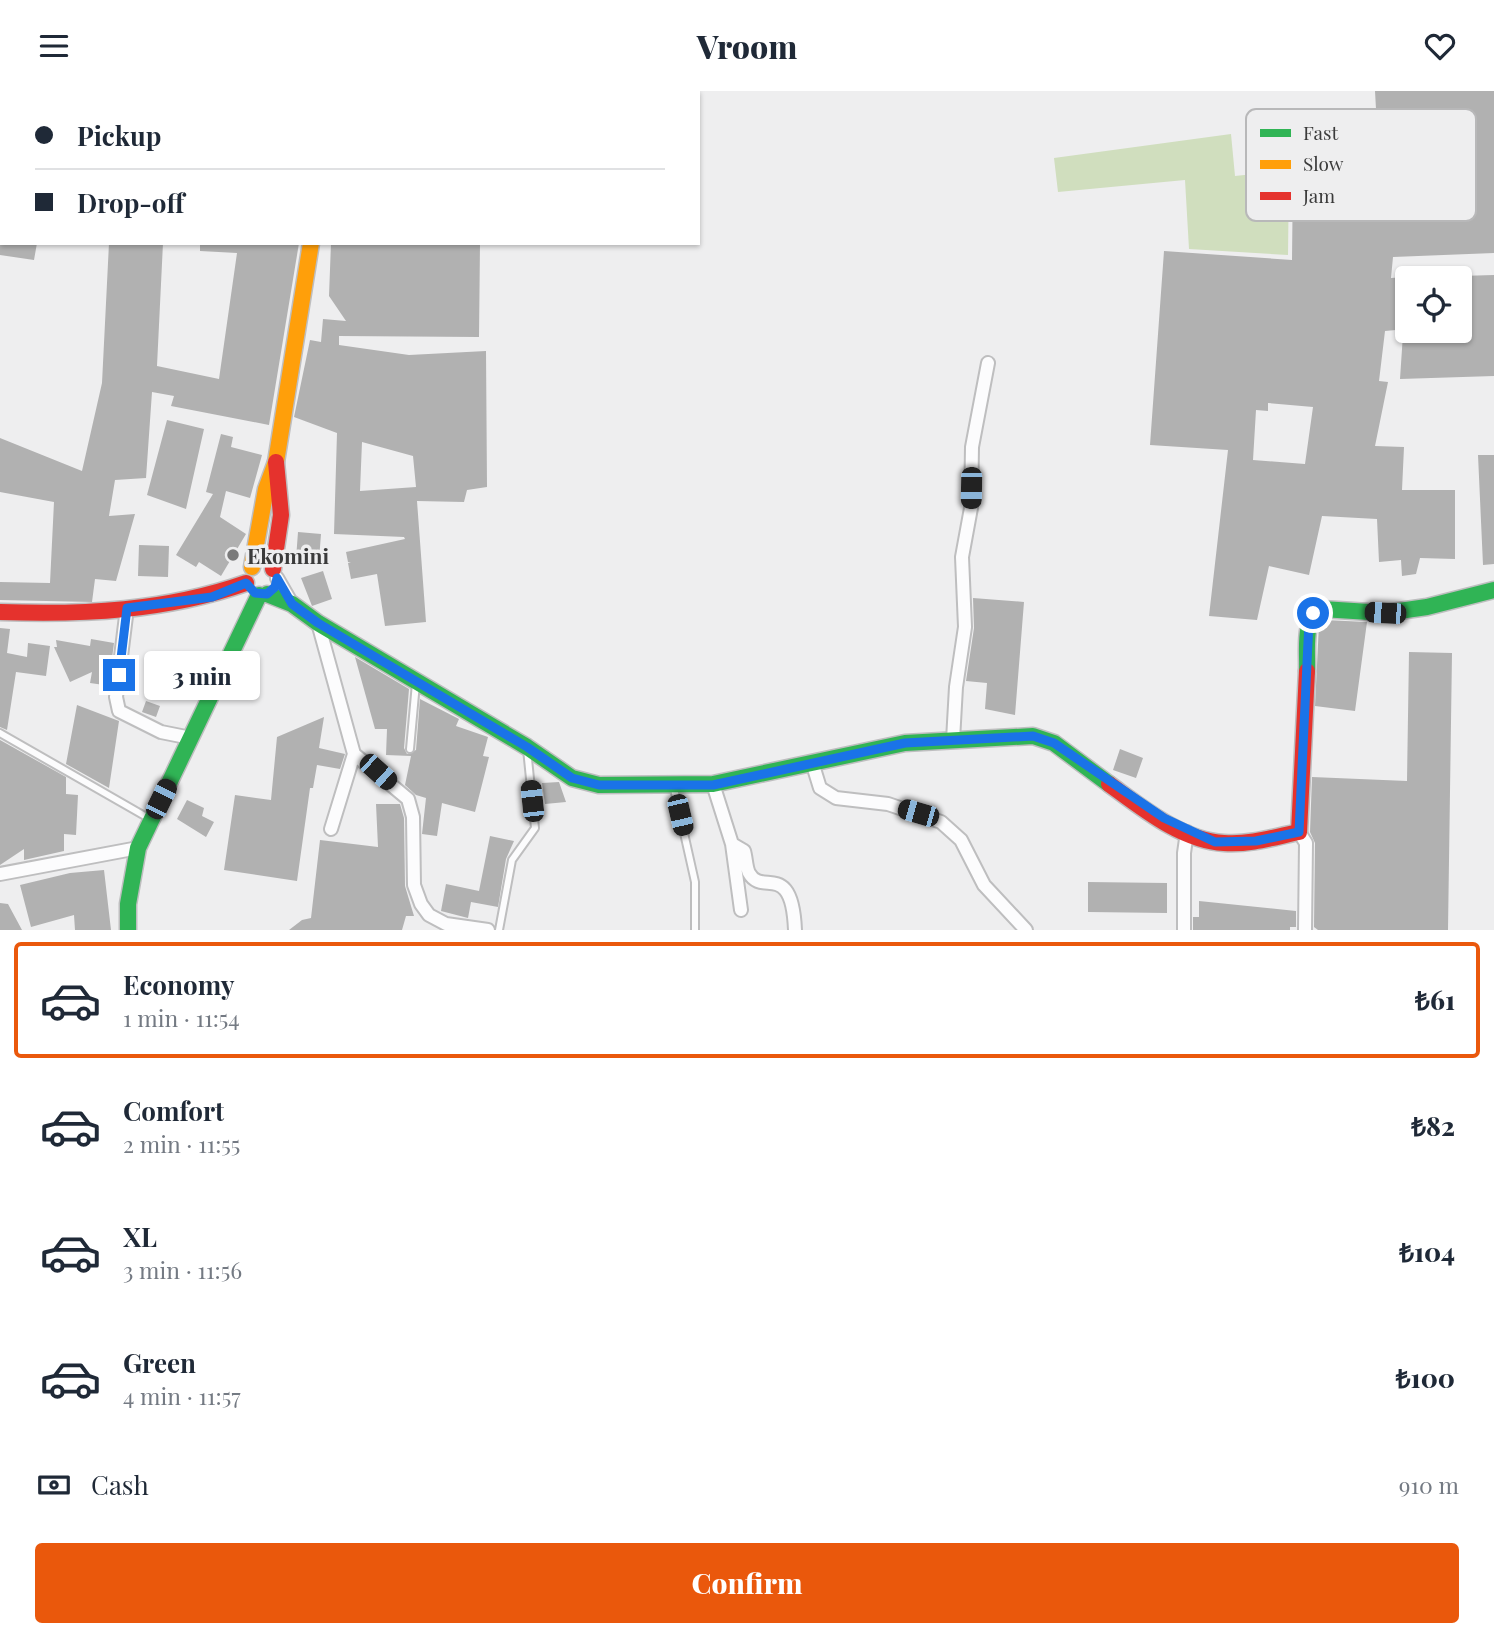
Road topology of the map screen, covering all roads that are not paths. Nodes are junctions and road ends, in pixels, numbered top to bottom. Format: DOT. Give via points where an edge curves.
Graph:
graph roads {
  1 [pos="311,245"];
  2 [pos="988,363"];
  3 [pos="276,462"];
  4 [pos="252,567"];
  5 [pos="275,574"];
  6 [pos="246,583"];
  7 [pos="1494,590"];
  8 [pos="263,594"];
  9 [pos="292,604"];
  10 [pos="127,608"];
  11 [pos="0,612"];
  12 [pos="318,623"];
  13 [pos="416,681"];
  14 [pos="0,733"];
  15 [pos="191,738"];
  16 [pos="953,740"];
  17 [pos="527,747"];
  18 [pos="410,749"];
  19 [pos="354,754"];
  20 [pos="812,762"];
  21 [pos="673,783"];
  22 [pos="713,785"];
  23 [pos="150,819"];
  24 [pos="331,829"];
  25 [pos="1187,832"];
  26 [pos="1299,832"];
  27 [pos="732,843"];
  28 [pos="138,848"];
  29 [pos="0,874"];
  30 [pos="741,910"];
  31 [pos="128,930"];
  32 [pos="488,930"];
  33 [pos="499,930"];
  34 [pos="695,930"];
  35 [pos="795,930"];
  36 [pos="1026,930"];
  37 [pos="1184,930"];
  38 [pos="1305,930"];
  1 -- 3 [label="street"];
  2 -- 16 [label="street" via="972,447 971,508 962,557 965,627"];
  3 -- 4 [label="street" via="266,489"];
  3 -- 5 [label="street" via="283,494"];
  4 -- 5 [label="street" via="265,564"];
  4 -- 6 [label="street"];
  5 -- 8 [label="street" via="275,587"];
  5 -- 9 [label="street"];
  6 -- 8 [label="street" via="251,591"];
  6 -- 10 [label="street" via="212,597"];
  7 -- 26 [label="street" via="1385,613 1322,609 1313,613"];
  8 -- 9 [label="street"];
  8 -- 15 [label="street"];
  9 -- 12 [label="street"];
  10 -- 11 [label="street"];
  10 -- 15 [label="street" via="116,697 120,711 161,732"];
  12 -- 13 [label="street"];
  12 -- 19 [label="street"];
  13 -- 17 [label="street"];
  13 -- 18 [label="lane"];
  14 -- 23 [label="lane"];
  15 -- 23 [label="street"];
  16 -- 20 [label="street" via="905,743"];
  16 -- 25 [label="street" via="1033,736 1054,743"];
  17 -- 21 [label="street" via="572,778 599,785"];
  17 -- 33 [label="lane" via="535,828 512,860"];
  19 -- 24 [label="street"];
  19 -- 32 [label="street" via="408,799 413,817 414,885 429,915 446,924"];
  20 -- 22 [label="street"];
  20 -- 36 [label="street" via="820,788 836,798 888,804 941,823 961,840 985,885"];
  21 -- 22 [label="street"];
  21 -- 34 [label="lane" via="695,882"];
  22 -- 27 [label="street"];
  23 -- 28 [label="street"];
  25 -- 26 [label="street" via="1215,842 1256,841"];
  25 -- 37 [label="street"];
  26 -- 38 [label="street" via="1306,843"];
  27 -- 30 [label="street"];
  27 -- 35 [label="street" via="744,851 749,874 758,881 780,883 789,891"];
  28 -- 29 [label="street"];
  28 -- 31 [label="street"];
}
